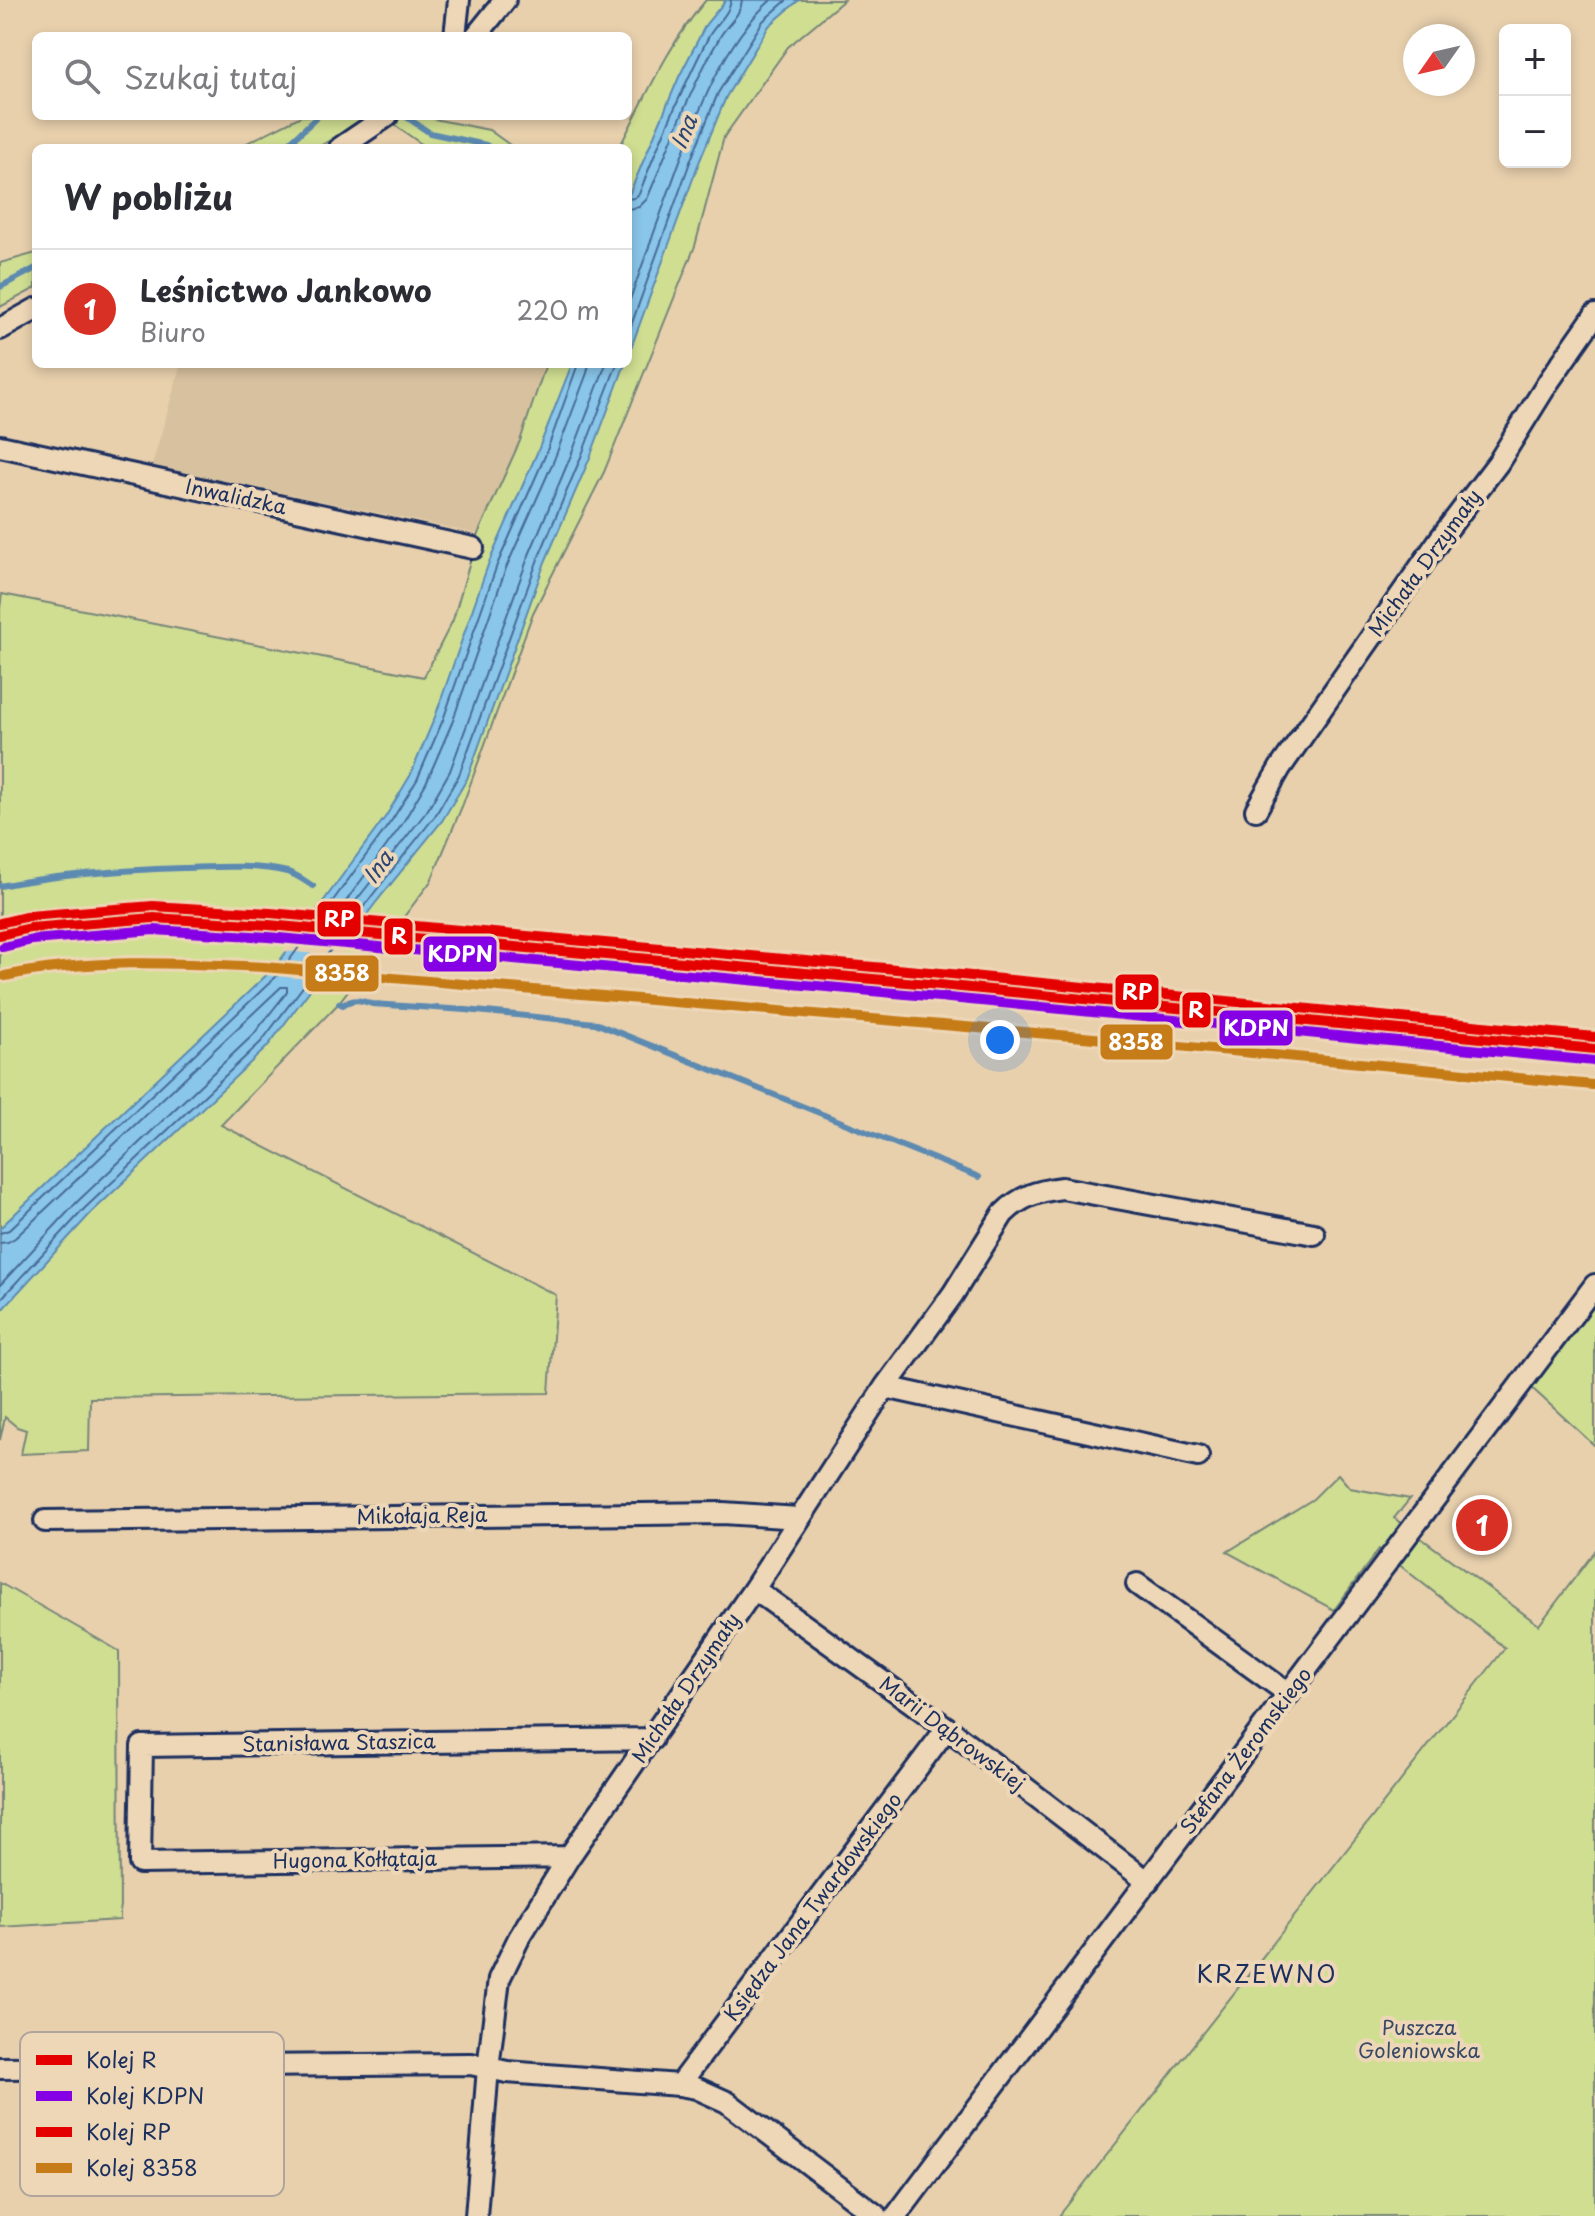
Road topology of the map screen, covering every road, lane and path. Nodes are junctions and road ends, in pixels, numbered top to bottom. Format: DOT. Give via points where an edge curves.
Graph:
graph roads {
  1 [pos="459,0"];
  2 [pos="505,0"];
  3 [pos="455,32"];
  4 [pos="479,32"];
  5 [pos="382,120"];
  6 [pos="346,144"];
  7 [pos="32,311"];
  8 [pos="1595,315"];
  9 [pos="0,329"];
  10 [pos="0,446"];
  11 [pos="473,548"];
  12 [pos="1256,810"];
  13 [pos="1314,1234"];
  14 [pos="1595,1285"];
  15 [pos="885,1387"];
  16 [pos="1198,1456"];
  17 [pos="799,1518"];
  18 [pos="45,1521"];
  19 [pos="1137,1584"];
  20 [pos="754,1589"];
  21 [pos="1289,1694"];
  22 [pos="947,1728"];
  23 [pos="652,1739"];
  24 [pos="569,1857"];
  25 [pos="140,1863"];
  26 [pos="1148,1882"];
  27 [pos="284,2066"];
  28 [pos="0,2068"];
  29 [pos="20,2068"];
  30 [pos="488,2068"];
  31 [pos="679,2085"];
  32 [pos="476,2216"];
  33 [pos="877,2216"];
  34 [pos="896,2216"];
  1 -- 3 [label="street"];
  2 -- 4 [label="street"];
  5 -- 6 [label="street"];
  7 -- 9 [label="street"];
  8 -- 12 [label="street, Michała Drzymały"];
  10 -- 11 [label="street, Inwalidzka"];
  13 -- 15 [label="street, Michała Drzymały" via="1062,1188 1038,1191 1003,1214"];
  14 -- 21 [label="street, Stefana Żeromskiego"];
  15 -- 16 [label="street"];
  15 -- 17 [label="street, Michała Drzymały"];
  17 -- 18 [label="street, Mikołaja Reja" via="723,1513"];
  17 -- 20 [label="street, Michała Drzymały"];
  19 -- 21 [label="street"];
  20 -- 22 [label="street, Marii Dąbrowskiej"];
  20 -- 23 [label="street, Michała Drzymały"];
  21 -- 26 [label="street, Stefana Żeromskiego"];
  22 -- 26 [label="street, Marii Dąbrowskiej"];
  22 -- 31 [label="street, Księdza Jana Twardowskiego"];
  23 -- 24 [label="street, Michała Drzymały"];
  23 -- 25 [label="street, Stanisława Staszica" via="142,1746"];
  24 -- 25 [label="street, Hugona Kołłątaja"];
  24 -- 30 [label="street, Michała Drzymały" via="499,1979"];
  26 -- 34 [label="street, Stefana Żeromskiego"];
  27 -- 30 [label="street"];
  28 -- 29 [label="street"];
  30 -- 31 [label="street"];
  30 -- 32 [label="street, Michała Drzymały"];
  31 -- 33 [label="street" via="727,2102"];
}
